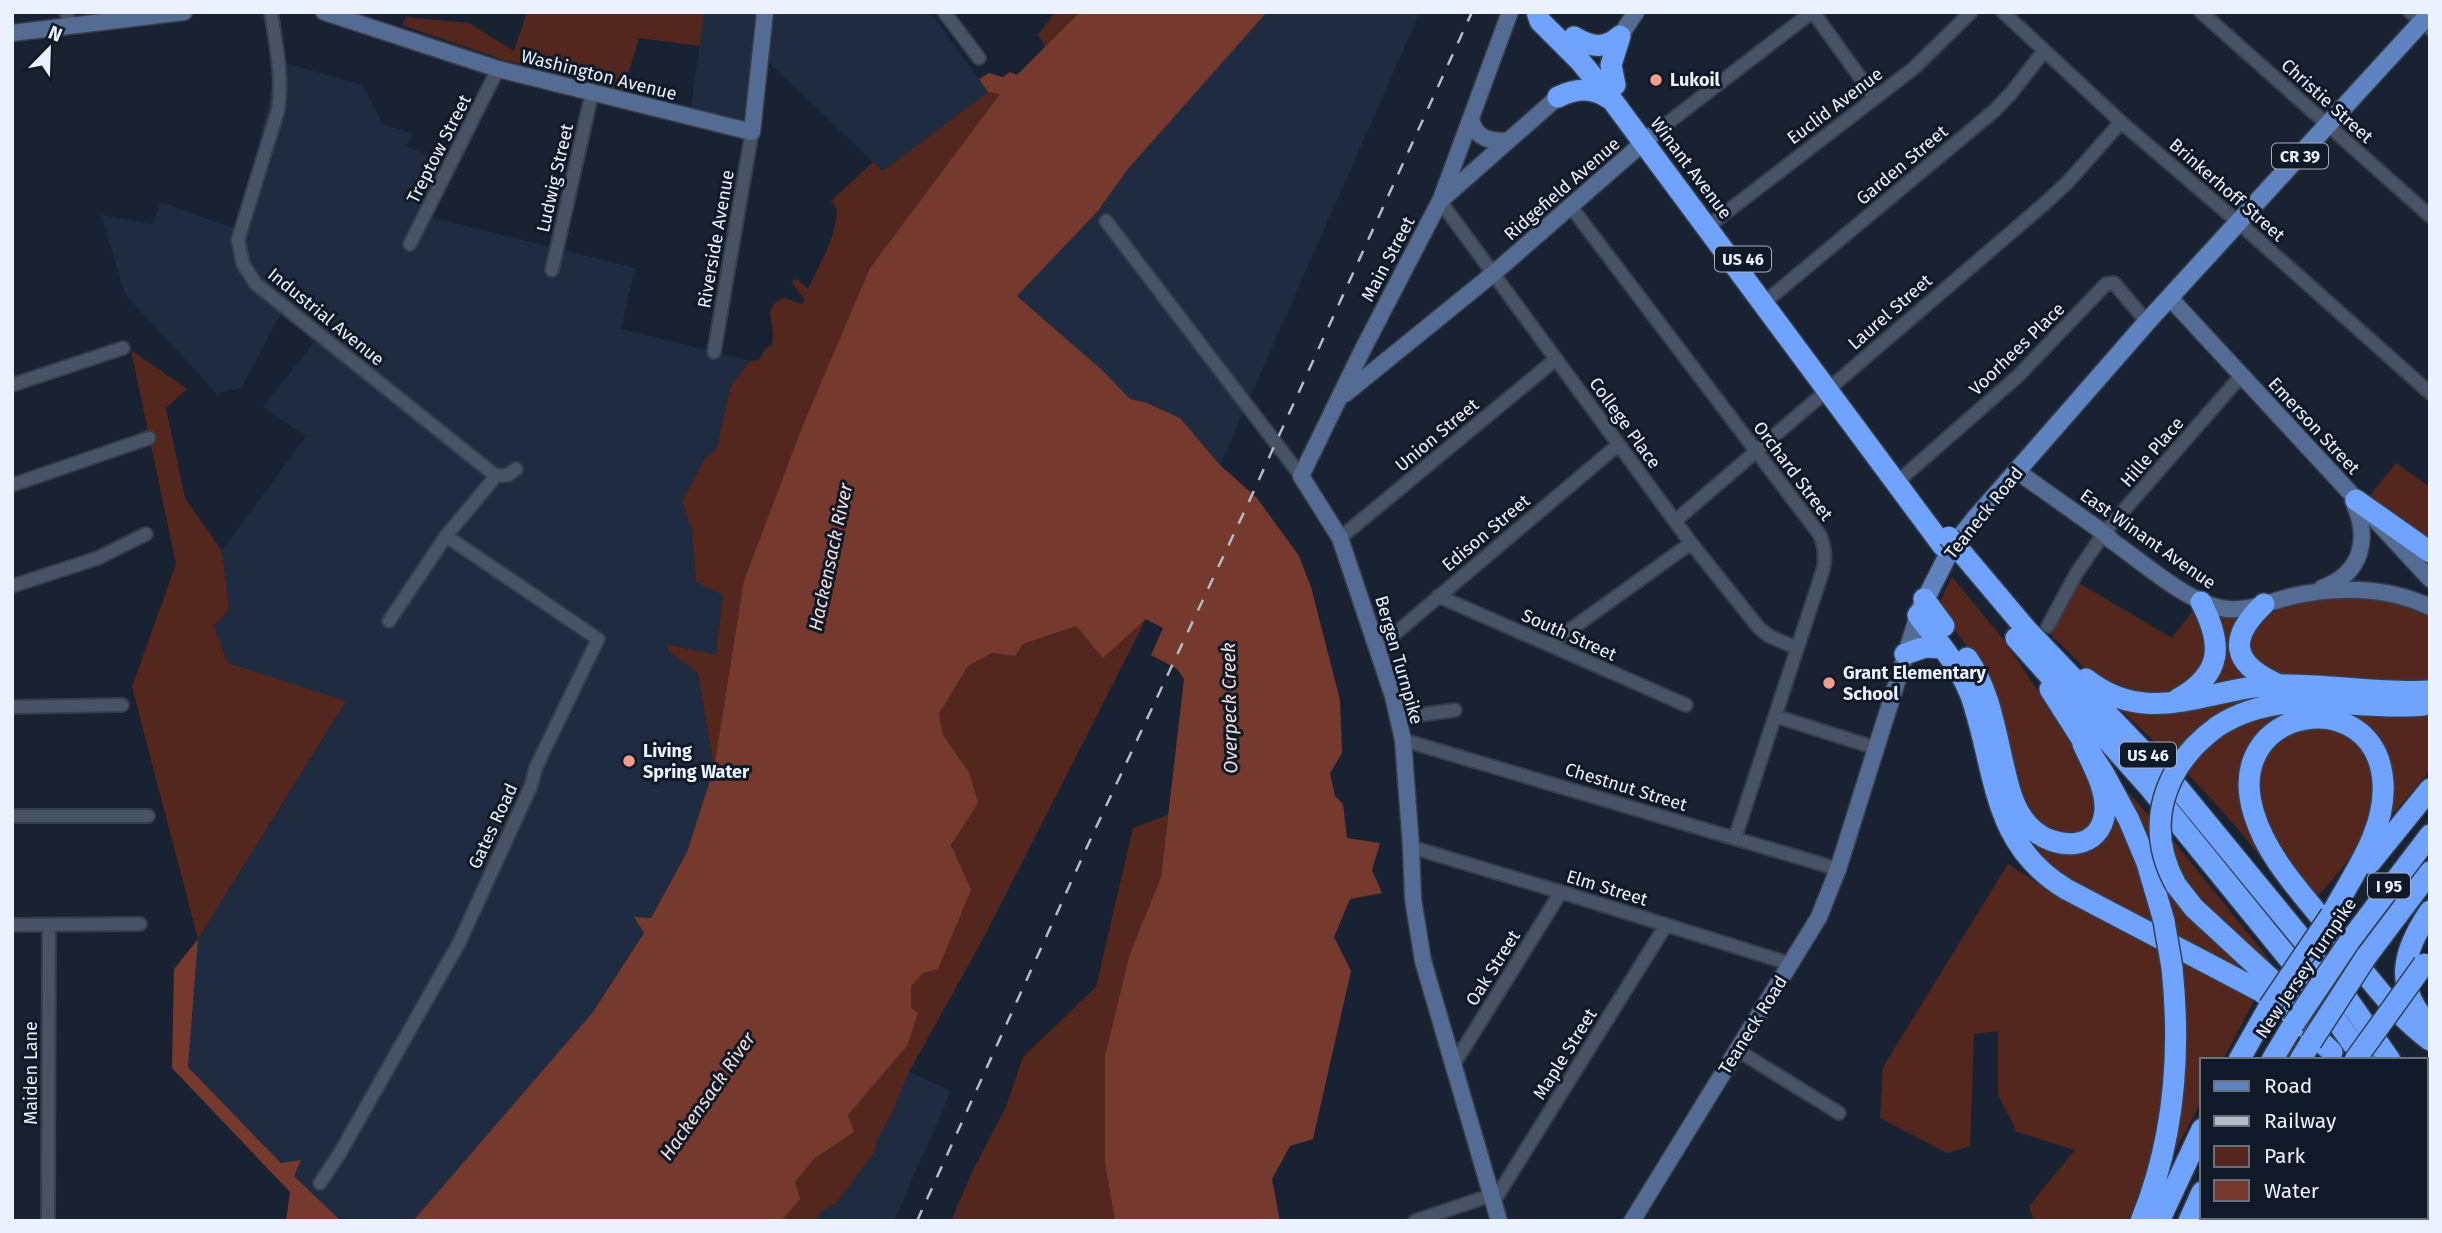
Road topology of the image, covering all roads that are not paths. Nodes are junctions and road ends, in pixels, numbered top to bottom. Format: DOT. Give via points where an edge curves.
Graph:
graph roads {
  1 [pos="184,12"];
  2 [pos="271,12"];
  3 [pos="765,12"];
  4 [pos="944,12"];
  5 [pos="1510,12"];
  6 [pos="1537,12"];
  7 [pos="1549,12"];
  8 [pos="1636,12"];
  9 [pos="1813,12"];
  10 [pos="1971,12"];
  11 [pos="2003,12"];
  12 [pos="2201,12"];
  13 [pos="334,14"];
  14 [pos="68,19"];
  15 [pos="2423,19"];
  16 [pos="12,33"];
  17 [pos="1620,36"];
  18 [pos="1570,42"];
  19 [pos="2044,51"];
  20 [pos="979,58"];
  21 [pos="498,69"];
  22 [pos="1613,92"];
  23 [pos="592,93"];
  24 [pos="1558,97"];
  25 [pos="1875,98"];
  26 [pos="1471,119"];
  27 [pos="2121,122"];
  28 [pos="2328,125"];
  29 [pos="752,132"];
  30 [pos="1648,139"];
  31 [pos="1507,141"];
  32 [pos="1440,201"];
  33 [pos="1571,207"];
  34 [pos="2430,216"];
  35 [pos="1715,220"];
  36 [pos="1106,221"];
  37 [pos="2239,223"];
  38 [pos="410,244"];
  39 [pos="552,270"];
  40 [pos="1494,273"];
  41 [pos="1772,297"];
  42 [pos="2170,298"];
  43 [pos="2147,322"];
  44 [pos="122,348"];
  45 [pos="1362,351"];
  46 [pos="714,352"];
  47 [pos="1387,359"];
  48 [pos="1556,359"];
  49 [pos="2241,376"];
  50 [pos="12,386"];
  51 [pos="1831,387"];
  52 [pos="2430,393"];
  53 [pos="1340,398"];
  54 [pos="149,438"];
  55 [pos="1618,445"];
  56 [pos="1756,451"];
  57 [pos="516,469"];
  58 [pos="2018,472"];
  59 [pos="496,476"];
  60 [pos="1301,476"];
  61 [pos="1903,484"];
  62 [pos="12,485"];
  63 [pos="2350,494"];
  64 [pos="1675,522"];
  65 [pos="2104,533"];
  66 [pos="146,534"];
  67 [pos="446,536"];
  68 [pos="1340,538"];
  69 [pos="1691,543"];
  70 [pos="2430,552"];
  71 [pos="2430,579"];
  72 [pos="12,586"];
  73 [pos="2303,594"];
  74 [pos="1438,596"];
  75 [pos="2201,602"];
  76 [pos="2264,604"];
  77 [pos="1921,607"];
  78 [pos="2430,607"];
  79 [pos="389,621"];
  80 [pos="2048,626"];
  81 [pos="1549,645"];
  82 [pos="1378,648"];
  83 [pos="1797,648"];
  84 [pos="1943,648"];
  85 [pos="2035,649"];
  86 [pos="1905,654"];
  87 [pos="2277,684"];
  88 [pos="2430,691"];
  89 [pos="2170,704"];
  90 [pos="2430,704"];
  91 [pos="122,705"];
  92 [pos="1686,705"];
  93 [pos="12,707"];
  94 [pos="1455,710"];
  95 [pos="1775,716"];
  96 [pos="1396,718"];
  97 [pos="1402,740"];
  98 [pos="2083,744"];
  99 [pos="1876,748"];
  100 [pos="2430,789"];
  101 [pos="12,816"];
  102 [pos="148,816"];
  103 [pos="2430,835"];
  104 [pos="1735,838"];
  105 [pos="1411,847"];
  106 [pos="1838,869"];
  107 [pos="2430,872"];
  108 [pos="1561,892"];
  109 [pos="2430,911"];
  110 [pos="2331,915"];
  111 [pos="140,924"];
  112 [pos="12,925"];
  113 [pos="1666,925"];
  114 [pos="50,926"];
  115 [pos="2427,960"];
  116 [pos="1791,964"];
  117 [pos="2351,1002"];
  118 [pos="2430,1027"];
  119 [pos="2430,1040"];
  120 [pos="1737,1050"];
  121 [pos="2305,1051"];
  122 [pos="2336,1056"];
  123 [pos="2240,1058"];
  124 [pos="2273,1058"];
  125 [pos="2356,1058"];
  126 [pos="2363,1058"];
  127 [pos="2389,1058"];
  128 [pos="2399,1058"];
  129 [pos="1454,1064"];
  130 [pos="1839,1113"];
  131 [pos="2200,1133"];
  132 [pos="320,1183"];
  133 [pos="2200,1196"];
  134 [pos="1493,1198"];
  135 [pos="48,1221"];
  136 [pos="1415,1221"];
  137 [pos="1499,1221"];
  138 [pos="1632,1221"];
  139 [pos="2141,1221"];
  140 [pos="2159,1221"];
  141 [pos="2189,1221"];
  1 -- 14 [label="street"];
  2 -- 59 [label="street, Industrial Avenue" via="280,95 240,228 243,264 256,284"];
  3 -- 29 [label="street"];
  4 -- 20 [label="street"];
  5 -- 26 [label="street"];
  6 -- 18 [label="highway, Winant Avenue / US 46" via="1540,20"];
  7 -- 18 [label="highway, Winant Avenue / US 46"];
  8 -- 17 [label="street"];
  9 -- 25 [label="street"];
  9 -- 30 [label="street, Ridgefield Avenue"];
  10 -- 25 [label="street, Euclid Avenue" via="1914,68"];
  11 -- 19 [label="street, Brinkerhoff Street"];
  12 -- 28 [label="street, Christie Street"];
  13 -- 21 [label="street, Washington Avenue"];
  14 -- 16 [label="street"];
  15 -- 28 [label="main road, Teaneck Road / CR 39"];
  17 -- 18 [label="highway" via="1601,46"];
  17 -- 22 [label="highway" via="1611,65"];
  18 -- 22 [label="highway, Winant Avenue / US 46"];
  18 -- 24 [label="highway" via="1569,76"];
  19 -- 27 [label="street, Brinkerhoff Street"];
  19 -- 41 [label="street, Garden Street" via="1994,111"];
  21 -- 23 [label="street, Washington Avenue"];
  21 -- 38 [label="street, Treptow Street"];
  22 -- 24 [label="highway" via="1585,90"];
  22 -- 30 [label="highway, Winant Avenue / US 46"];
  23 -- 29 [label="street, Washington Avenue"];
  23 -- 39 [label="street, Ludwig Street"];
  24 -- 31 [label="street, Main Street"];
  25 -- 35 [label="street, Euclid Avenue"];
  26 -- 31 [label="street" via="1481,136"];
  26 -- 32 [label="street"];
  27 -- 37 [label="street, Brinkerhoff Street"];
  27 -- 51 [label="street, Laurel Street" via="2043,205"];
  28 -- 34 [label="street, Christie Street"];
  28 -- 37 [label="main road, Teaneck Road / CR 39"];
  29 -- 46 [label="street, Riverside Avenue"];
  30 -- 33 [label="street, Ridgefield Avenue"];
  30 -- 35 [label="highway, Winant Avenue / US 46"];
  30 -- 51 [label="highway, Winant Avenue / US 46"];
  31 -- 32 [label="street, Main Street"];
  32 -- 40 [label="street, College Place"];
  32 -- 45 [label="street, Main Street"];
  33 -- 40 [label="street, Ridgefield Avenue"];
  33 -- 56 [label="street, Orchard Street"];
  35 -- 41 [label="highway, Winant Avenue / US 46"];
  36 -- 60 [label="street, Bergen Turnpike"];
  37 -- 42 [label="main road, Teaneck Road / CR 39"];
  37 -- 52 [label="street, Brinkerhoff Street"];
  40 -- 47 [label="street, Ridgefield Avenue"];
  40 -- 48 [label="street, College Place"];
  41 -- 51 [label="highway, Winant Avenue / US 46"];
  42 -- 43 [label="main road, Teaneck Road / CR 39"];
  42 -- 49 [label="street, Emerson Street"];
  43 -- 58 [label="main road, Teaneck Road / CR 39"];
  43 -- 61 [label="street, Voorhees Place" via="2114,283 2106,284 2050,345"];
  44 -- 50 [label="street"];
  45 -- 47 [label="street"];
  45 -- 53 [label="street, Main Street"];
  47 -- 53 [label="street, Ridgefield Avenue"];
  48 -- 55 [label="street, College Place"];
  48 -- 68 [label="street, Union Street"];
  49 -- 63 [label="street, Emerson Street"];
  49 -- 65 [label="street, Hille Place"];
  51 -- 56 [label="street, Laurel Street"];
  51 -- 61 [label="highway, Winant Avenue / US 46"];
  53 -- 60 [label="street, Main Street"];
  54 -- 62 [label="street"];
  55 -- 64 [label="street, College Place"];
  55 -- 74 [label="street, Edison Street"];
  56 -- 64 [label="street, Laurel Street"];
  56 -- 83 [label="street, Orchard Street" via="1824,544 1823,570"];
  57 -- 59 [label="street"];
  58 -- 65 [label="street, East Winant Avenue"];
  58 -- 77 [label="main road, Teaneck Road / CR 39" via="1951,549"];
  59 -- 67 [label="street"];
  60 -- 68 [label="street, Bergen Turnpike"];
  61 -- 85 [label="highway, US 46"];
  63 -- 70 [label="highway"];
  63 -- 71 [label="street, Emerson Street"];
  63 -- 73 [label="street" via="2361,523 2358,556 2338,580"];
  64 -- 69 [label="street, College Place"];
  65 -- 75 [label="street, East Winant Avenue"];
  65 -- 80 [label="street, Hille Place"];
  66 -- 72 [label="street" via="98,558"];
  67 -- 79 [label="street"];
  67 -- 132 [label="street, Gates Road" via="598,639 460,941"];
  68 -- 82 [label="street, Bergen Turnpike"];
  69 -- 81 [label="street"];
  69 -- 83 [label="street, College Place" via="1759,628"];
  73 -- 76 [label="street, East Winant Avenue"];
  73 -- 78 [label="street, East Winant Avenue" via="2372,591"];
  74 -- 81 [label="street, South Street"];
  74 -- 82 [label="street, Edison Street"];
  75 -- 76 [label="street, East Winant Avenue" via="2231,609"];
  75 -- 89 [label="highway" via="2216,636 2212,664 2196,688"];
  76 -- 87 [label="highway" via="2247,622 2240,647 2247,667"];
  77 -- 84 [label="highway"];
  77 -- 86 [label="street, Teaneck Road / CR 39"];
  77 -- 98 [label="highway" via="1971,663 1981,682 2016,808 2035,831 2058,844 2088,839 2104,817 2103,792"];
  81 -- 92 [label="street, South Street"];
  82 -- 96 [label="street, Bergen Turnpike"];
  83 -- 95 [label="street, Orchard Street"];
  84 -- 86 [label="highway" via="1925,647"];
  84 -- 122 [label="highway" via="1971,697 2004,820 2034,864 2075,894 2262,992"];
  85 -- 89 [label="highway" via="2110,694 2141,703"];
  85 -- 98 [label="highway"];
  85 -- 117 [label="highway, US 46" via="2173,782"];
  85 -- 126 [label="highway, US 46" via="2320,997"];
  86 -- 99 [label="street, Teaneck Road / CR 39"];
  87 -- 88 [label="highway"];
  87 -- 89 [label="highway"];
  90 -- 122 [label="highway, bridge" via="2287,702 2250,710 2218,726 2184,758 2164,799 2160,839 2176,885 2194,908 2273,981"];
  91 -- 93 [label="street"];
  94 -- 96 [label="street"];
  95 -- 99 [label="street"];
  95 -- 104 [label="street, Orchard Street"];
  96 -- 97 [label="street, Bergen Turnpike"];
  97 -- 104 [label="street, Chestnut Street"];
  97 -- 105 [label="street, Bergen Turnpike"];
  98 -- 139 [label="highway, bridge" via="2134,831 2155,886 2172,968 2174,1089 2162,1158"];
  99 -- 106 [label="street, Teaneck Road / CR 39"];
  100 -- 110 [label="highway"];
  101 -- 102 [label="street"];
  103 -- 124 [label="highway, New Jersey Turnpike / I 95, bridge" via="2351,939"];
  104 -- 106 [label="street, Chestnut Street"];
  105 -- 108 [label="street, Elm Street"];
  105 -- 129 [label="street, Bergen Turnpike" via="1417,934"];
  106 -- 116 [label="street, Teaneck Road / CR 39" via="1819,917"];
  107 -- 121 [label="highway, bridge" via="2366,957"];
  108 -- 113 [label="street, Elm Street"];
  108 -- 129 [label="street, Oak Street"];
  109 -- 118 [label="highway" via="2412,941 2404,975 2410,1000"];
  110 -- 119 [label="highway" via="2374,833 2383,783 2376,754 2361,735 2335,720 2312,717 2284,724 2259,748 2249,781 2257,823 2295,886 2390,1002"];
  110 -- 123 [label="highway, bridge"];
  111 -- 114 [label="street"];
  112 -- 114 [label="street"];
  113 -- 116 [label="street, Elm Street"];
  113 -- 134 [label="street, Maple Street"];
  114 -- 135 [label="street, Maiden Lane"];
  115 -- 125 [label="highway, bridge"];
  116 -- 120 [label="street, Teaneck Road / CR 39"];
  117 -- 127 [label="highway, US 46"];
  117 -- 128 [label="highway"];
  120 -- 130 [label="street"];
  120 -- 138 [label="street, Teaneck Road / CR 39"];
  129 -- 134 [label="street, Bergen Turnpike"];
  131 -- 140 [label="highway"];
  133 -- 141 [label="highway"];
  134 -- 136 [label="street"];
  134 -- 137 [label="street, Bergen Turnpike"];
}
